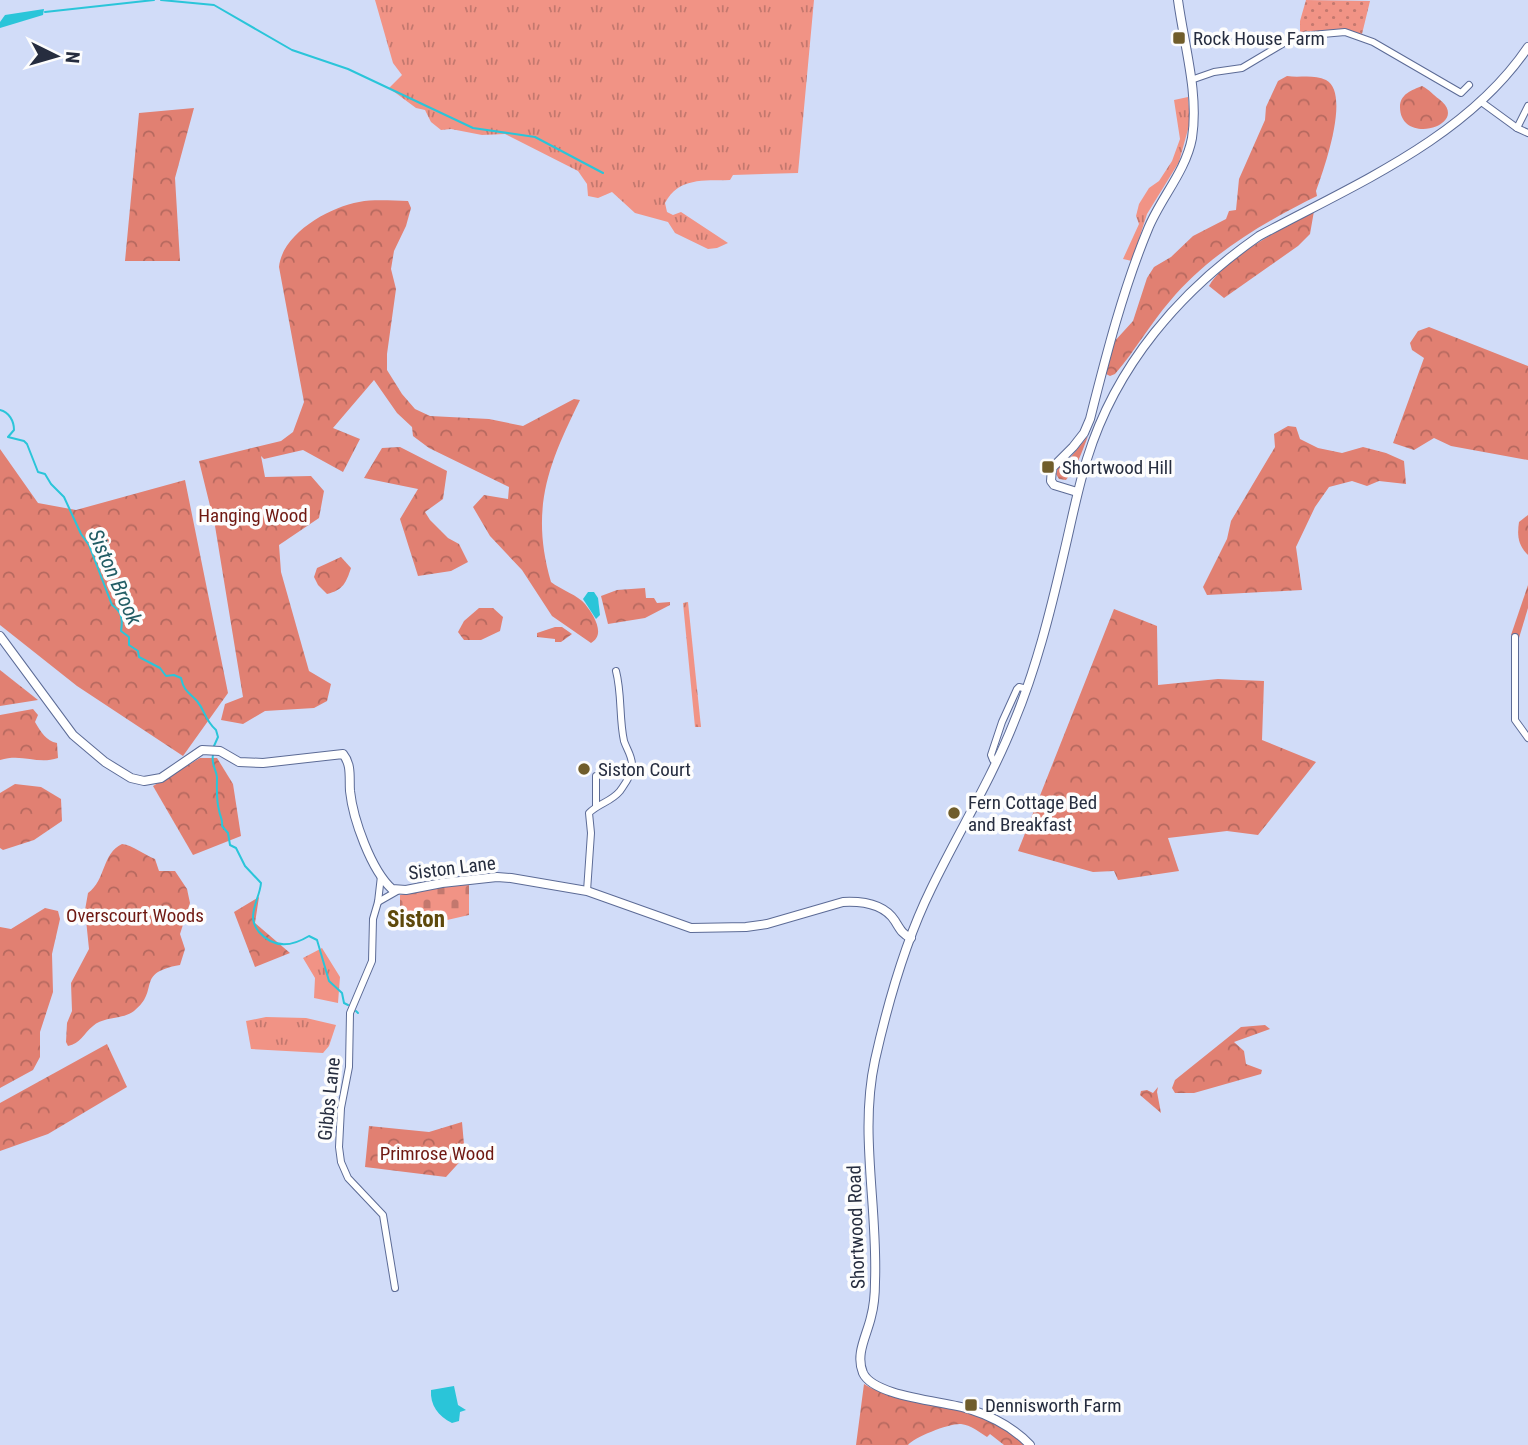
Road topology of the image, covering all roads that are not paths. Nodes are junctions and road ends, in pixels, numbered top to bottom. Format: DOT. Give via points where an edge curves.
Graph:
graph roads {
  1 [pos="1178,0"];
  2 [pos="1528,47"];
  3 [pos="1191,80"];
  4 [pos="1469,85"];
  5 [pos="1480,101"];
  6 [pos="1528,106"];
  7 [pos="1517,128"];
  8 [pos="1528,133"];
  9 [pos="1077,492"];
  10 [pos="0,636"];
  11 [pos="1515,637"];
  12 [pos="616,671"];
  13 [pos="1528,738"];
  14 [pos="596,776"];
  15 [pos="597,806"];
  16 [pos="380,876"];
  17 [pos="400,890"];
  18 [pos="587,891"];
  19 [pos="378,902"];
  20 [pos="912,934"];
  21 [pos="395,1288"];
  22 [pos="1030,1445"];
  1 -- 3 [label="main road"];
  2 -- 5 [label="main road"];
  3 -- 4 [label="street" via="1242,68 1300,36 1345,32 1373,42 1461,93"];
  3 -- 9 [label="main road" via="1192,138 1187,157 1147,230 1090,419 1052,468 1054,485"];
  5 -- 7 [label="street"];
  5 -- 9 [label="main road" via="1399,159 1259,236 1183,299 1124,376 1102,418"];
  6 -- 7 [label="street"];
  7 -- 8 [label="street"];
  9 -- 20 [label="main road" via="1027,689 997,762"];
  10 -- 16 [label="main road, Siston Lane" via="73,735 120,773 138,780 152,780 197,752 213,750 239,762 263,763 343,754 350,770 355,816"];
  11 -- 13 [label="street" via="1515,720"];
  12 -- 15 [label="street" via="632,768 618,794"];
  14 -- 15 [label="street"];
  15 -- 18 [label="street" via="589,813"];
  16 -- 17 [label="main road, Siston Lane"];
  16 -- 19 [label="street, Gibbs Lane"];
  17 -- 18 [label="main road, Siston Lane" via="497,877"];
  17 -- 19 [label="street"];
  18 -- 20 [label="main road, Siston Lane" via="691,928 746,927 855,902 876,906 904,935"];
  19 -- 21 [label="street, Gibbs Lane" via="372,961 350,1013 339,1147 348,1178 383,1214"];
  20 -- 22 [label="main road, Shortwood Road" via="872,1079 868,1133 876,1277 860,1365 864,1377 874,1384 990,1417"];
}
